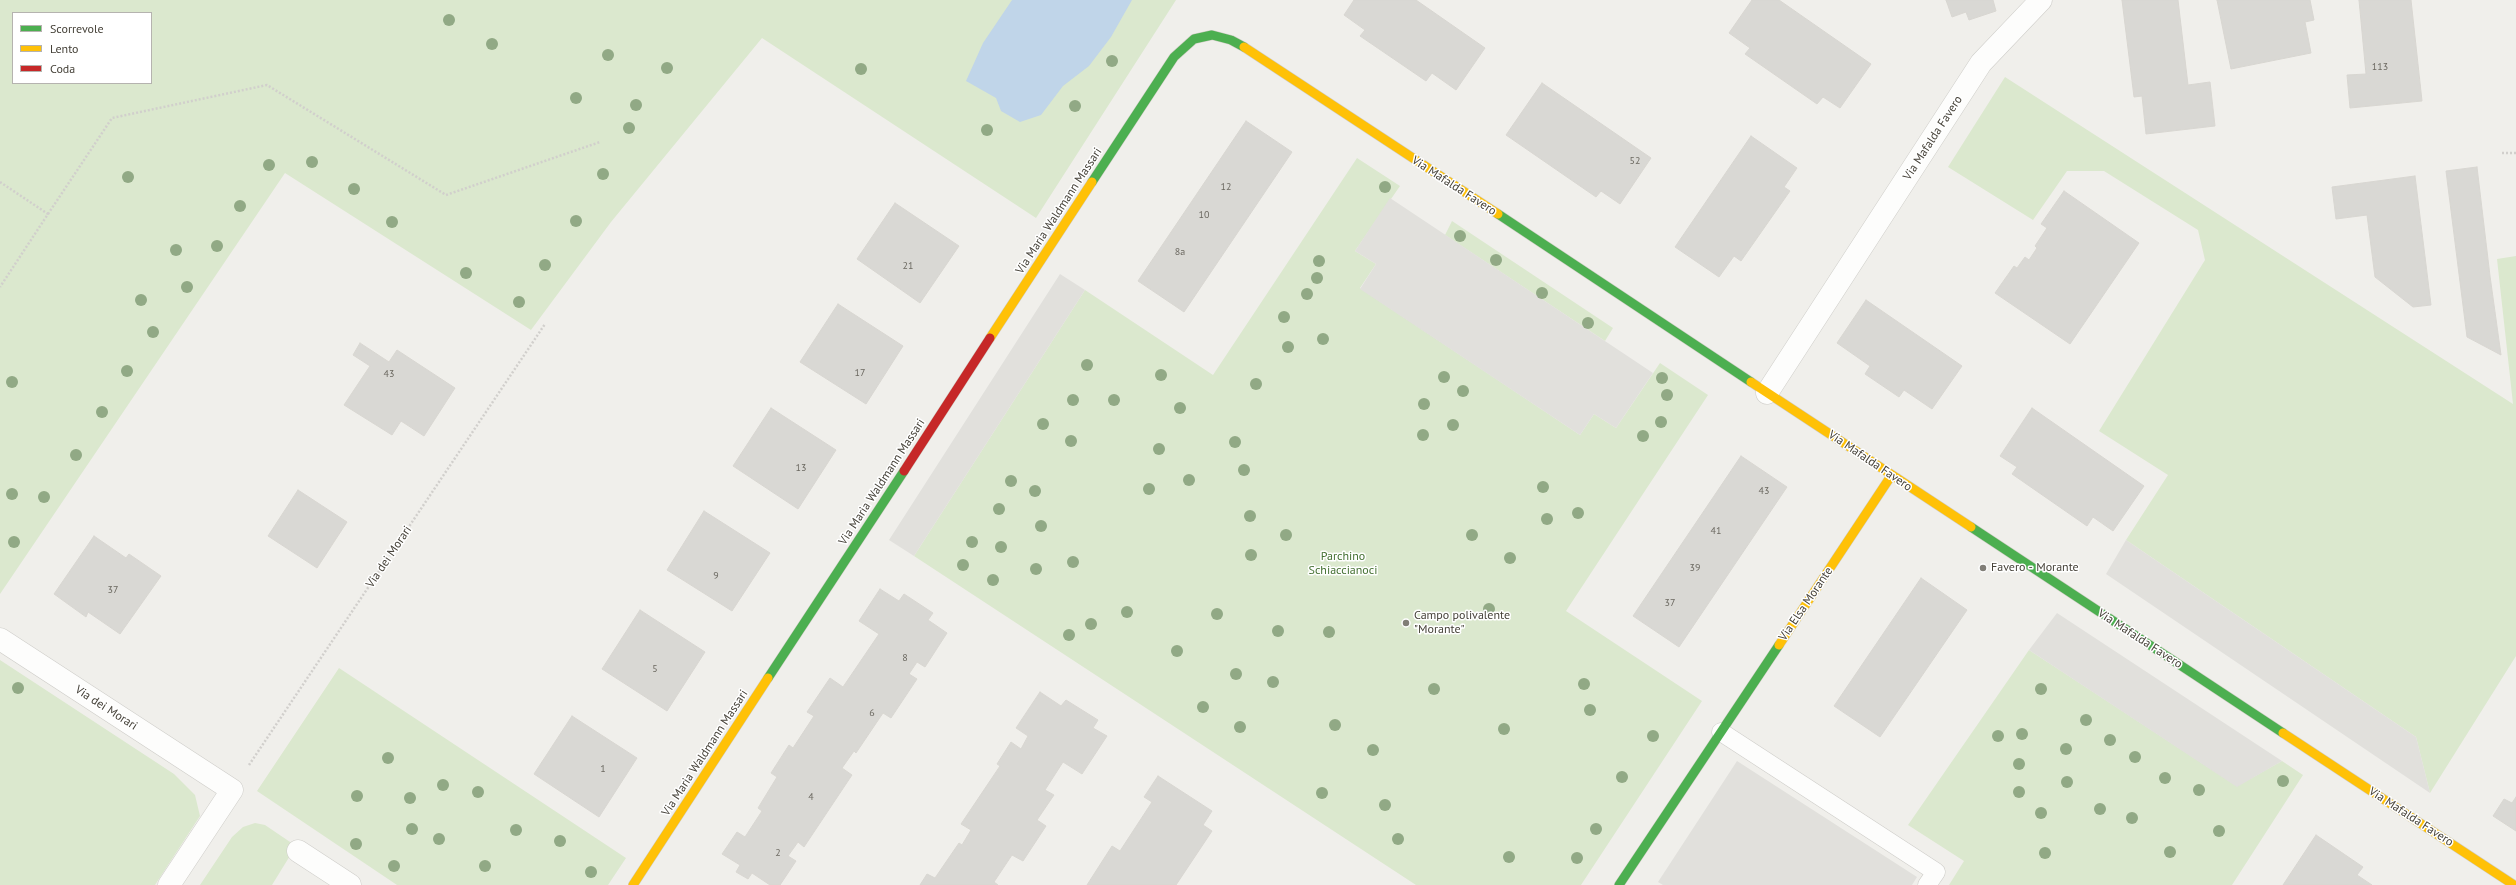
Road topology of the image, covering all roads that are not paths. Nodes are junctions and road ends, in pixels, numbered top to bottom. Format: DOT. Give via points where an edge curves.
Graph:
graph roads {
  1 [pos="2041,0"];
  2 [pos="1151,93"];
  3 [pos="1767,393"];
  4 [pos="1891,476"];
  5 [pos="0,639"];
  6 [pos="1721,732"];
  7 [pos="298,851"];
  8 [pos="1620,884"];
  9 [pos="169,885"];
  10 [pos="350,885"];
  11 [pos="633,885"];
  12 [pos="1927,885"];
  13 [pos="2514,885"];
  1 -- 3 [label="street, Via Mafalda Favero" via="1981,64"];
  2 -- 3 [label="street, Via Mafalda Favero" via="1186,43 1212,35 1232,40"];
  2 -- 11 [label="street, Via Maria Waldmann Massari"];
  3 -- 4 [label="street, Via Mafalda Favero"];
  4 -- 6 [label="street, Via Elsa Morante"];
  4 -- 13 [label="street, Via Mafalda Favero"];
  5 -- 9 [label="street, Via dei Morari" via="232,790"];
  6 -- 8 [label="street, Via Elsa Morante"];
  6 -- 12 [label="lane" via="1936,872"];
  7 -- 10 [label="street"];
}
